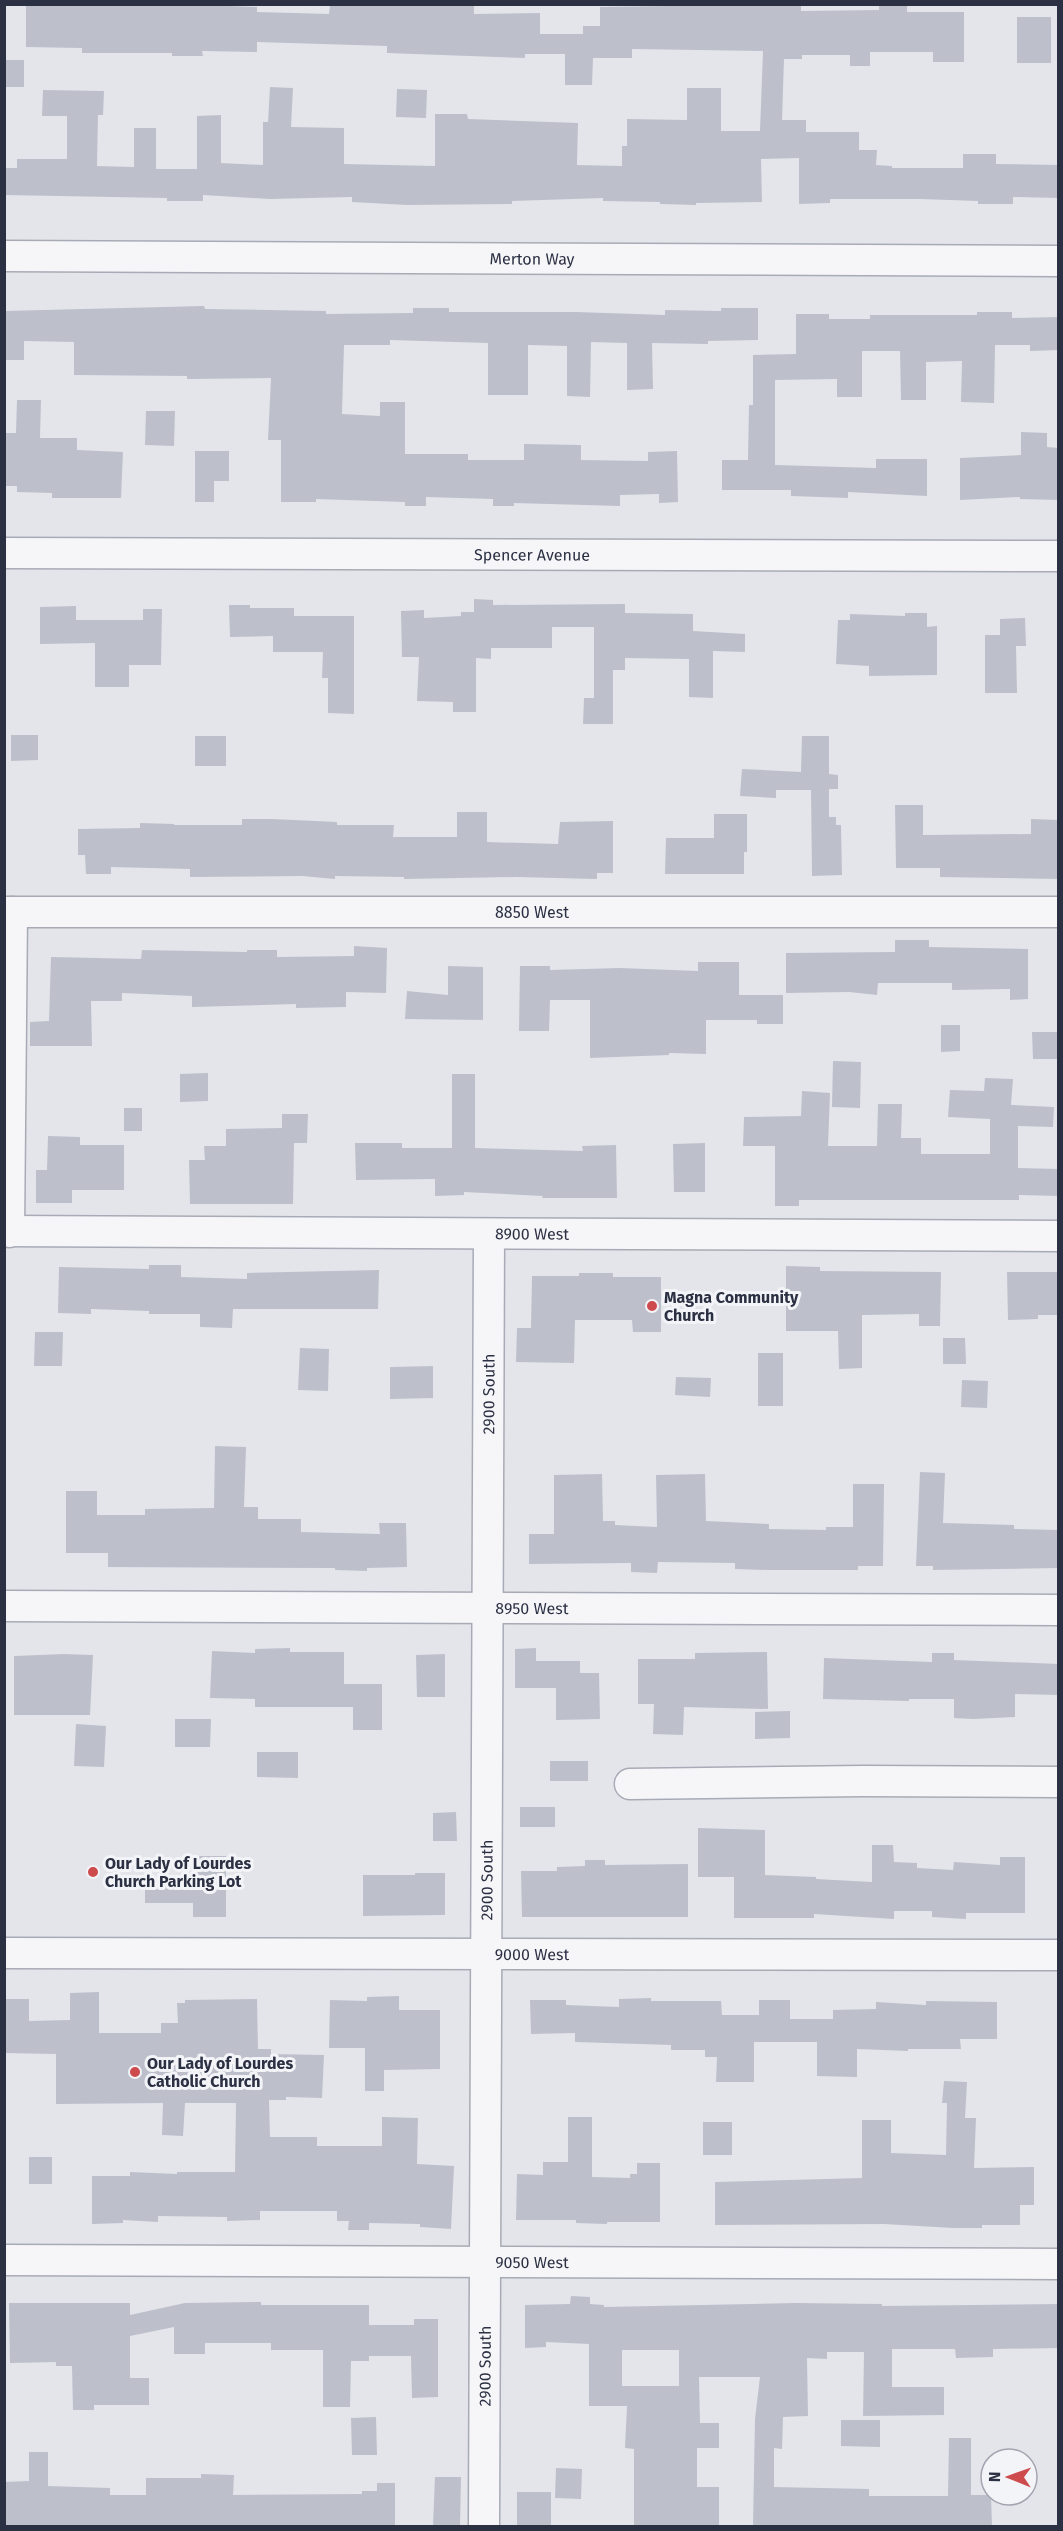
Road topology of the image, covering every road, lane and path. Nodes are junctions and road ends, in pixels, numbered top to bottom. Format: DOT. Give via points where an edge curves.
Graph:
graph roads {
  1 [pos="4,256"];
  2 [pos="1059,261"];
  3 [pos="4,553"];
  4 [pos="1059,556"];
  5 [pos="8,912"];
  6 [pos="1059,912"];
  7 [pos="7,1231"];
  8 [pos="489,1234"];
  9 [pos="1059,1236"];
  10 [pos="4,1606"];
  11 [pos="487,1607"];
  12 [pos="1059,1610"];
  13 [pos="1059,1782"];
  14 [pos="630,1784"];
  15 [pos="4,1953"];
  16 [pos="486,1954"];
  17 [pos="1059,1955"];
  18 [pos="4,2260"];
  19 [pos="485,2262"];
  20 [pos="1059,2264"];
  21 [pos="484,2526"];
  1 -- 2 [label="street, Merton Way"];
  3 -- 4 [label="street, Spencer Avenue"];
  5 -- 6 [label="street, 8850 West"];
  5 -- 7 [label="street"];
  7 -- 8 [label="street, 8900 West"];
  8 -- 9 [label="street, 8900 West"];
  8 -- 11 [label="street, 2900 South"];
  10 -- 11 [label="street, 8950 West"];
  11 -- 12 [label="street, 8950 West"];
  11 -- 16 [label="street, 2900 South"];
  13 -- 14 [label="street"];
  15 -- 16 [label="street, 9000 West"];
  16 -- 17 [label="street, 9000 West"];
  16 -- 19 [label="street, 2900 South"];
  18 -- 19 [label="street, 9050 West"];
  19 -- 20 [label="street, 9050 West"];
  19 -- 21 [label="street, 2900 South"];
}
